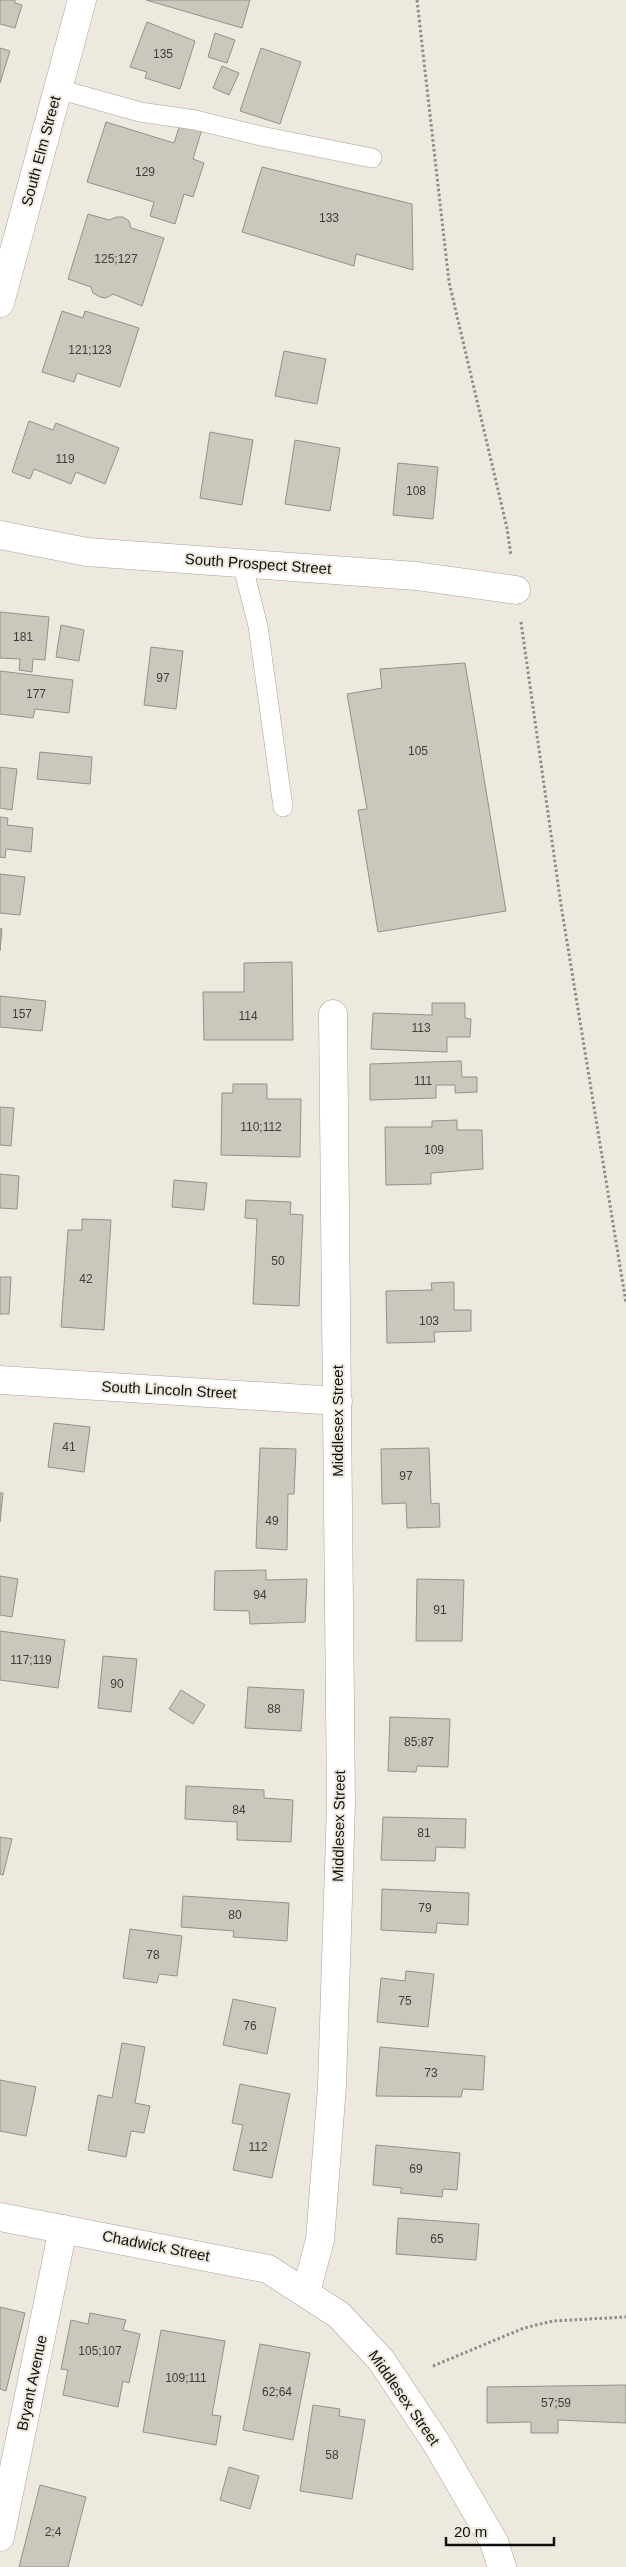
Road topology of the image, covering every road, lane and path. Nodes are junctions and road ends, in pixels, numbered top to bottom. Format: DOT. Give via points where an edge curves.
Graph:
graph roads {
  1 [pos="82,0"];
  2 [pos="417,0"];
  3 [pos="58,90"];
  4 [pos="372,158"];
  5 [pos="0,303"];
  6 [pos="0,535"];
  7 [pos="242,563"];
  8 [pos="516,590"];
  9 [pos="283,807"];
  10 [pos="333,1014"];
  11 [pos="626,1303"];
  12 [pos="0,1380"];
  13 [pos="338,1401"];
  14 [pos="0,2217"];
  15 [pos="64,2229"];
  16 [pos="306,2292"];
  17 [pos="626,2317"];
  18 [pos="433,2366"];
  19 [pos="0,2537"];
  20 [pos="502,2567"];
  1 -- 3 [label="street, South Elm Street"];
  2 -- 8 [label="path" via="449,282 507,528"];
  3 -- 4 [label="lane" via="140,112 195,120"];
  3 -- 5 [label="street, South Elm Street"];
  6 -- 7 [label="street, South Prospect Street" via="87,552"];
  7 -- 8 [label="street, South Prospect Street" via="416,576"];
  7 -- 9 [label="lane" via="258,626"];
  8 -- 11 [label="path" via="561,905"];
  10 -- 13 [label="street, Middlesex Street"];
  12 -- 13 [label="street, South Lincoln Street"];
  13 -- 16 [label="street, Middlesex Street" via="340,1804 332,2086 320,2240"];
  14 -- 15 [label="street, Chadwick Street"];
  15 -- 16 [label="street, Chadwick Street" via="268,2269"];
  15 -- 19 [label="street, Bryant Avenue"];
  16 -- 20 [label="street, Middlesex Street" via="339,2315 381,2360 437,2444 480,2517 494,2542"];
  17 -- 18 [label="path" via="553,2321 524,2328"];
}
